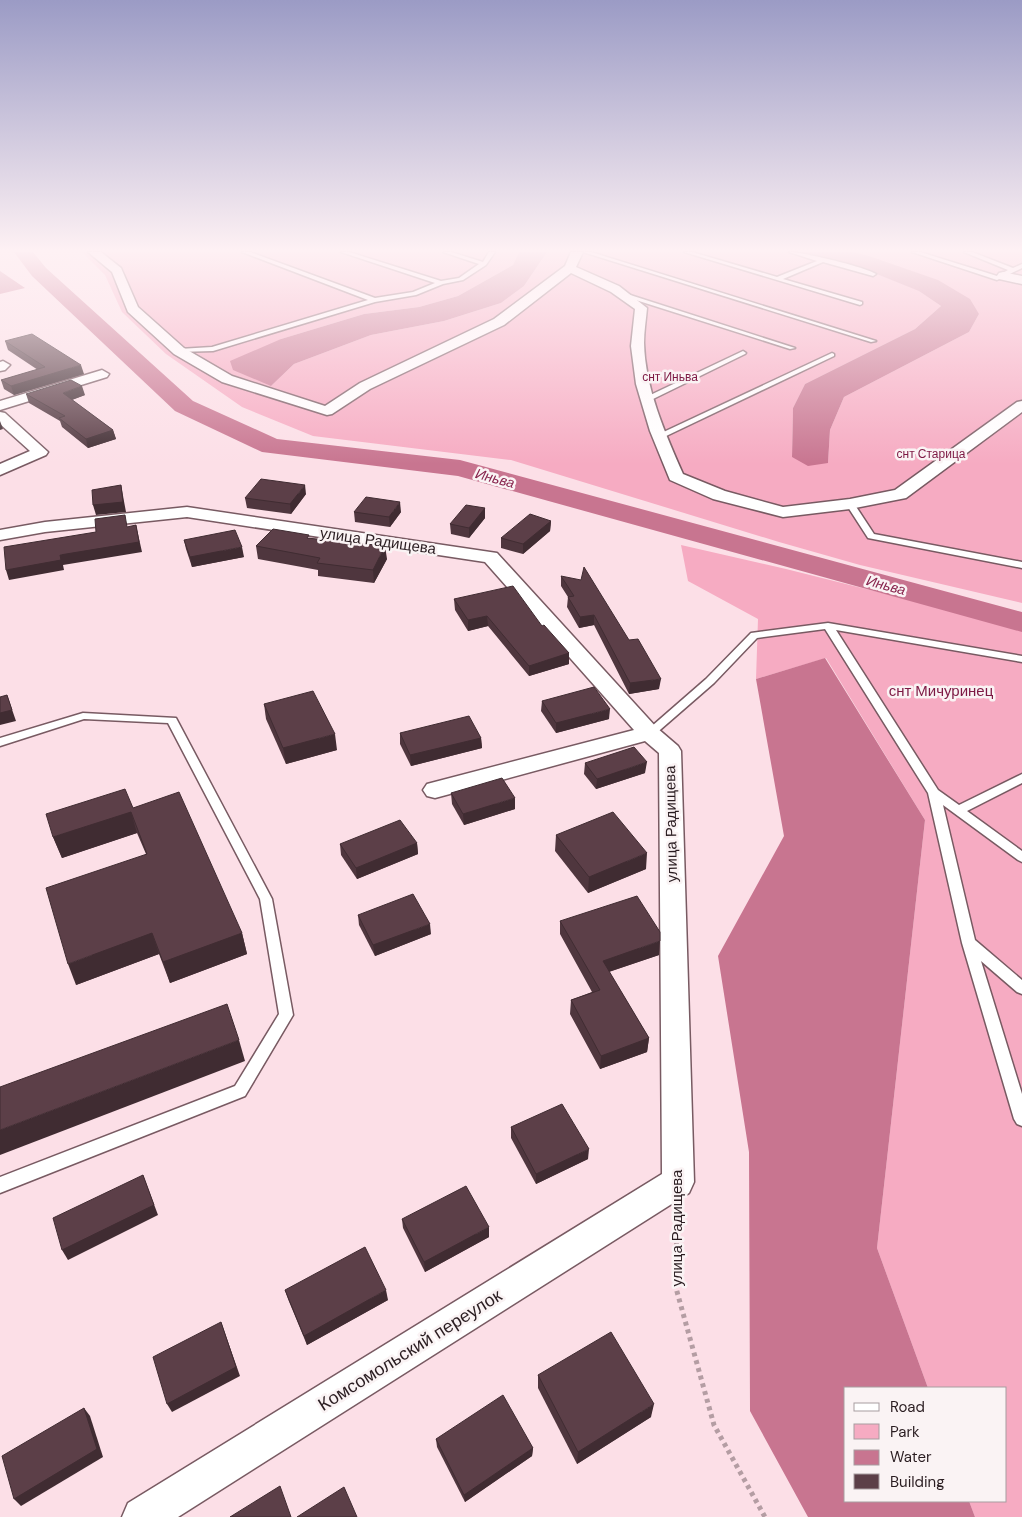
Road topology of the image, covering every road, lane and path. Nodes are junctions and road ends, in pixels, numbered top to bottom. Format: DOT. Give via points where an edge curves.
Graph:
graph roads {
  1 [pos="147,323"];
  2 [pos="299,323"];
  3 [pos="498,323"];
  4 [pos="640,323"];
  5 [pos="713,323"];
  6 [pos="814,323"];
  7 [pos="873,341"];
  8 [pos="792,348"];
  9 [pos="179,351"];
  10 [pos="743,353"];
  11 [pos="832,355"];
  12 [pos="102,374"];
  13 [pos="648,398"];
  14 [pos="0,406"];
  15 [pos="1022,406"];
  16 [pos="0,416"];
  17 [pos="659,436"];
  18 [pos="0,470"];
  19 [pos="850,504"];
  20 [pos="0,535"];
  21 [pos="1022,565"];
  22 [pos="828,626"];
  23 [pos="1022,659"];
  24 [pos="649,733"];
  25 [pos="0,742"];
  26 [pos="1022,778"];
  27 [pos="435,790"];
  28 [pos="934,793"];
  29 [pos="958,811"];
  30 [pos="1022,857"];
  31 [pos="969,943"];
  32 [pos="1022,988"];
  33 [pos="1022,1119"];
  34 [pos="678,1182"];
  35 [pos="0,1185"];
  36 [pos="142,1517"];
  37 [pos="765,1517"];
  1 -- 9 [label="street"];
  2 -- 9 [label="lane" via="213,349"];
  3 -- 9 [label="street" via="365,386 327,411 227,379"];
  4 -- 13 [label="street" via="638,350"];
  5 -- 8 [label="lane"];
  6 -- 7 [label="lane"];
  10 -- 13 [label="lane"];
  11 -- 17 [label="lane"];
  12 -- 14 [label="street"];
  13 -- 17 [label="street"];
  15 -- 19 [label="street" via="900,494"];
  16 -- 18 [label="street" via="40,452"];
  17 -- 19 [label="street" via="676,478 719,495 783,512"];
  19 -- 21 [label="lane" via="871,536"];
  20 -- 24 [label="street, улица Радищева" via="187,512 491,557"];
  22 -- 23 [label="lane"];
  22 -- 24 [label="lane" via="754,635 710,681"];
  22 -- 28 [label="lane"];
  24 -- 27 [label="street"];
  24 -- 34 [label="street, улица Радищева" via="670,751"];
  25 -- 35 [label="lane" via="83,716 172,720 266,899 286,1015 240,1091"];
  26 -- 29 [label="lane"];
  28 -- 29 [label="lane"];
  28 -- 31 [label="lane"];
  29 -- 30 [label="lane"];
  31 -- 32 [label="lane"];
  31 -- 33 [label="lane"];
  34 -- 36 [label="street, Комсомольский переулок"];
  34 -- 37 [label="path, улица Радищева" via="676,1288 714,1425"];
}
